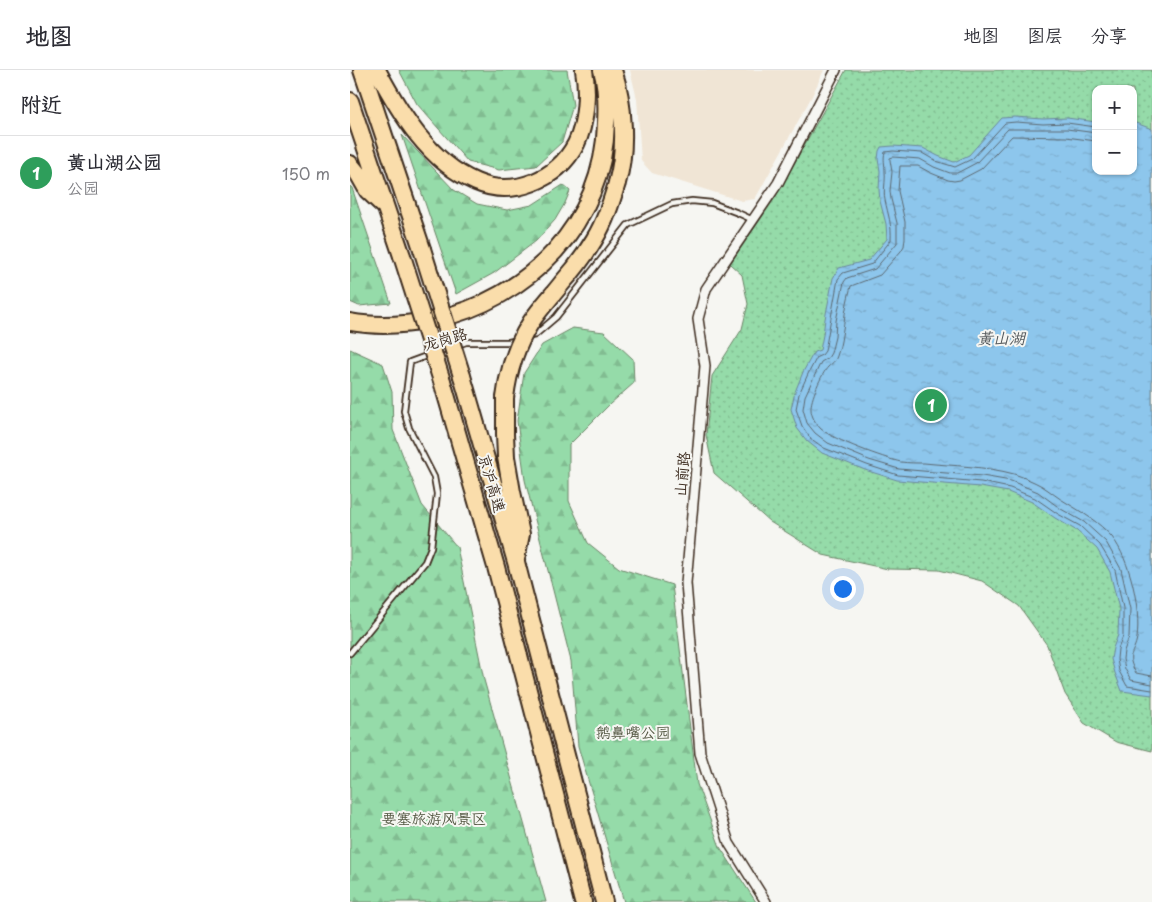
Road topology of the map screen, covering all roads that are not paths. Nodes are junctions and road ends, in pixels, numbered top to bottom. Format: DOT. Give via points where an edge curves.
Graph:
graph roads {
  1 [pos="362,70"];
  2 [pos="377,70"];
  3 [pos="584,70"];
  4 [pos="594,70"];
  5 [pos="602,70"];
  6 [pos="613,70"];
  7 [pos="836,70"];
  8 [pos="350,101"];
  9 [pos="350,164"];
  10 [pos="597,166"];
  11 [pos="386,207"];
  12 [pos="753,220"];
  13 [pos="350,314"];
  14 [pos="350,322"];
  15 [pos="505,494"];
  16 [pos="350,652"];
  17 [pos="583,902"];
  18 [pos="604,902"];
  19 [pos="766,902"];
  1 -- 15 [label="highway, 京沪高速, bridge" via="462,376"];
  2 -- 3 [label="highway" via="405,117 439,158 476,182 518,187 550,174 576,144 586,105"];
  4 -- 10 [label="highway" via="599,105"];
  5 -- 10 [label="highway" via="607,105 606,138"];
  6 -- 15 [label="highway, bridge" via="623,125 617,183 595,239 532,321 511,365 505,398"];
  7 -- 12 [label="street, 山前路" via="778,183"];
  8 -- 11 [label="highway, 京沪高速"];
  9 -- 11 [label="highway" via="368,191"];
  10 -- 13 [label="highway, bridge" via="554,242 515,276 469,301 445,309 391,317"];
  10 -- 14 [label="highway, bridge" via="587,203 560,247 541,266 497,296 447,317 420,322 363,325"];
  11 -- 17 [label="highway, 京沪高速, bridge" via="481,513"];
  12 -- 16 [label="lane, 龙岗路" via="712,203 672,204 628,225 556,317 535,335 509,342 466,342 410,362 404,411 434,477 437,494 431,547 425,562"];
  12 -- 19 [label="street, 山前路" via="706,289 698,319 705,366 686,583 700,753 730,843"];
  15 -- 18 [label="highway" via="521,534 516,562"];
}
